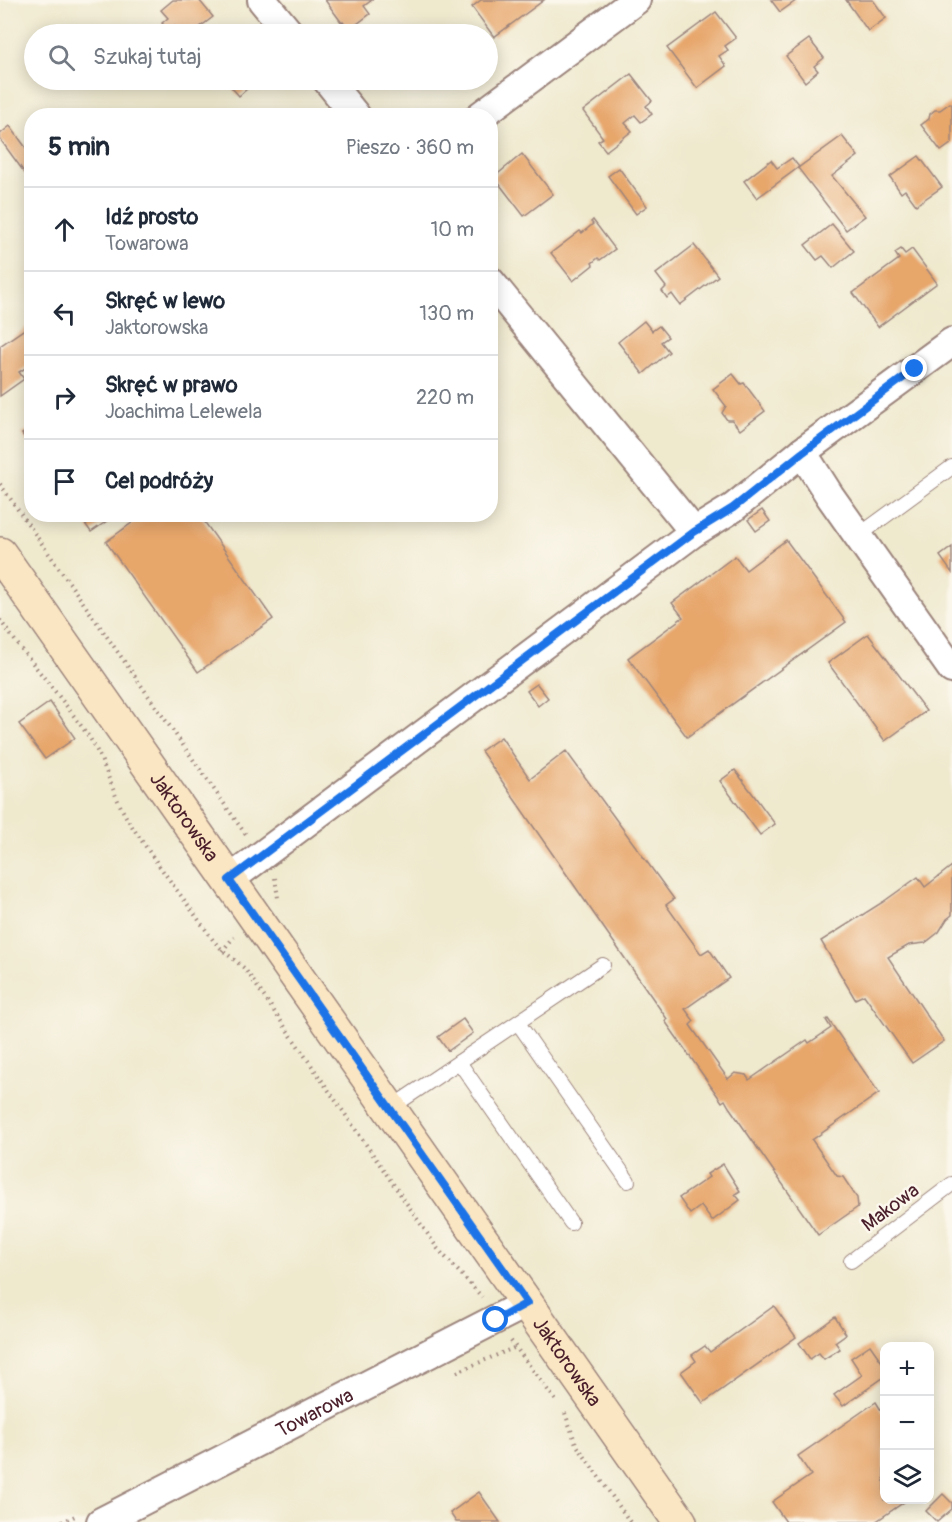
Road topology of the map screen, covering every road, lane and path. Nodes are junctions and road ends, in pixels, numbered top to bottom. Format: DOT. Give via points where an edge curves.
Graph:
graph roads {
  1 [pos="262,0"];
  2 [pos="636,0"];
  3 [pos="282,24"];
  4 [pos="335,90"];
  5 [pos="350,108"];
  6 [pos="491,108"];
  7 [pos="498,291"];
  8 [pos="952,342"];
  9 [pos="802,453"];
  10 [pos="952,467"];
  11 [pos="0,484"];
  12 [pos="24,518"];
  13 [pos="27,522"];
  14 [pos="694,532"];
  15 [pos="858,536"];
  16 [pos="0,554"];
  17 [pos="0,620"];
  18 [pos="952,669"];
  19 [pos="247,837"];
  20 [pos="229,880"];
  21 [pos="603,965"];
  22 [pos="518,1023"];
  23 [pos="459,1062"];
  24 [pos="389,1109"];
  25 [pos="628,1181"];
  26 [pos="952,1184"];
  27 [pos="571,1223"];
  28 [pos="851,1261"];
  29 [pos="527,1303"];
  30 [pos="496,1320"];
  31 [pos="516,1347"];
  32 [pos="507,1352"];
  33 [pos="101,1522"];
  34 [pos="630,1522"];
  35 [pos="680,1522"];
  1 -- 3 [label="street"];
  2 -- 6 [label="street"];
  4 -- 5 [label="street"];
  7 -- 14 [label="street"];
  8 -- 9 [label="street"];
  9 -- 14 [label="street" via="733,508"];
  9 -- 15 [label="street"];
  10 -- 15 [label="lane"];
  11 -- 12 [label="path"];
  13 -- 19 [label="path"];
  14 -- 20 [label="street"];
  15 -- 18 [label="street"];
  16 -- 20 [label="main road, Jaktorowska"];
  17 -- 30 [label="path" via="90,739 127,818 213,940 245,969 438,1249 479,1293"];
  20 -- 24 [label="main road, Jaktorowska"];
  21 -- 22 [label="lane"];
  22 -- 23 [label="lane"];
  22 -- 25 [label="lane"];
  23 -- 24 [label="lane"];
  23 -- 27 [label="lane"];
  24 -- 29 [label="main road, Jaktorowska"];
  26 -- 28 [label="lane, Makowa"];
  29 -- 30 [label="street, Towarowa"];
  29 -- 35 [label="main road, Jaktorowska"];
  30 -- 31 [label="path"];
  30 -- 33 [label="street, Towarowa"];
  31 -- 32 [label="path"];
  31 -- 34 [label="path" via="566,1414 576,1444"];
}
